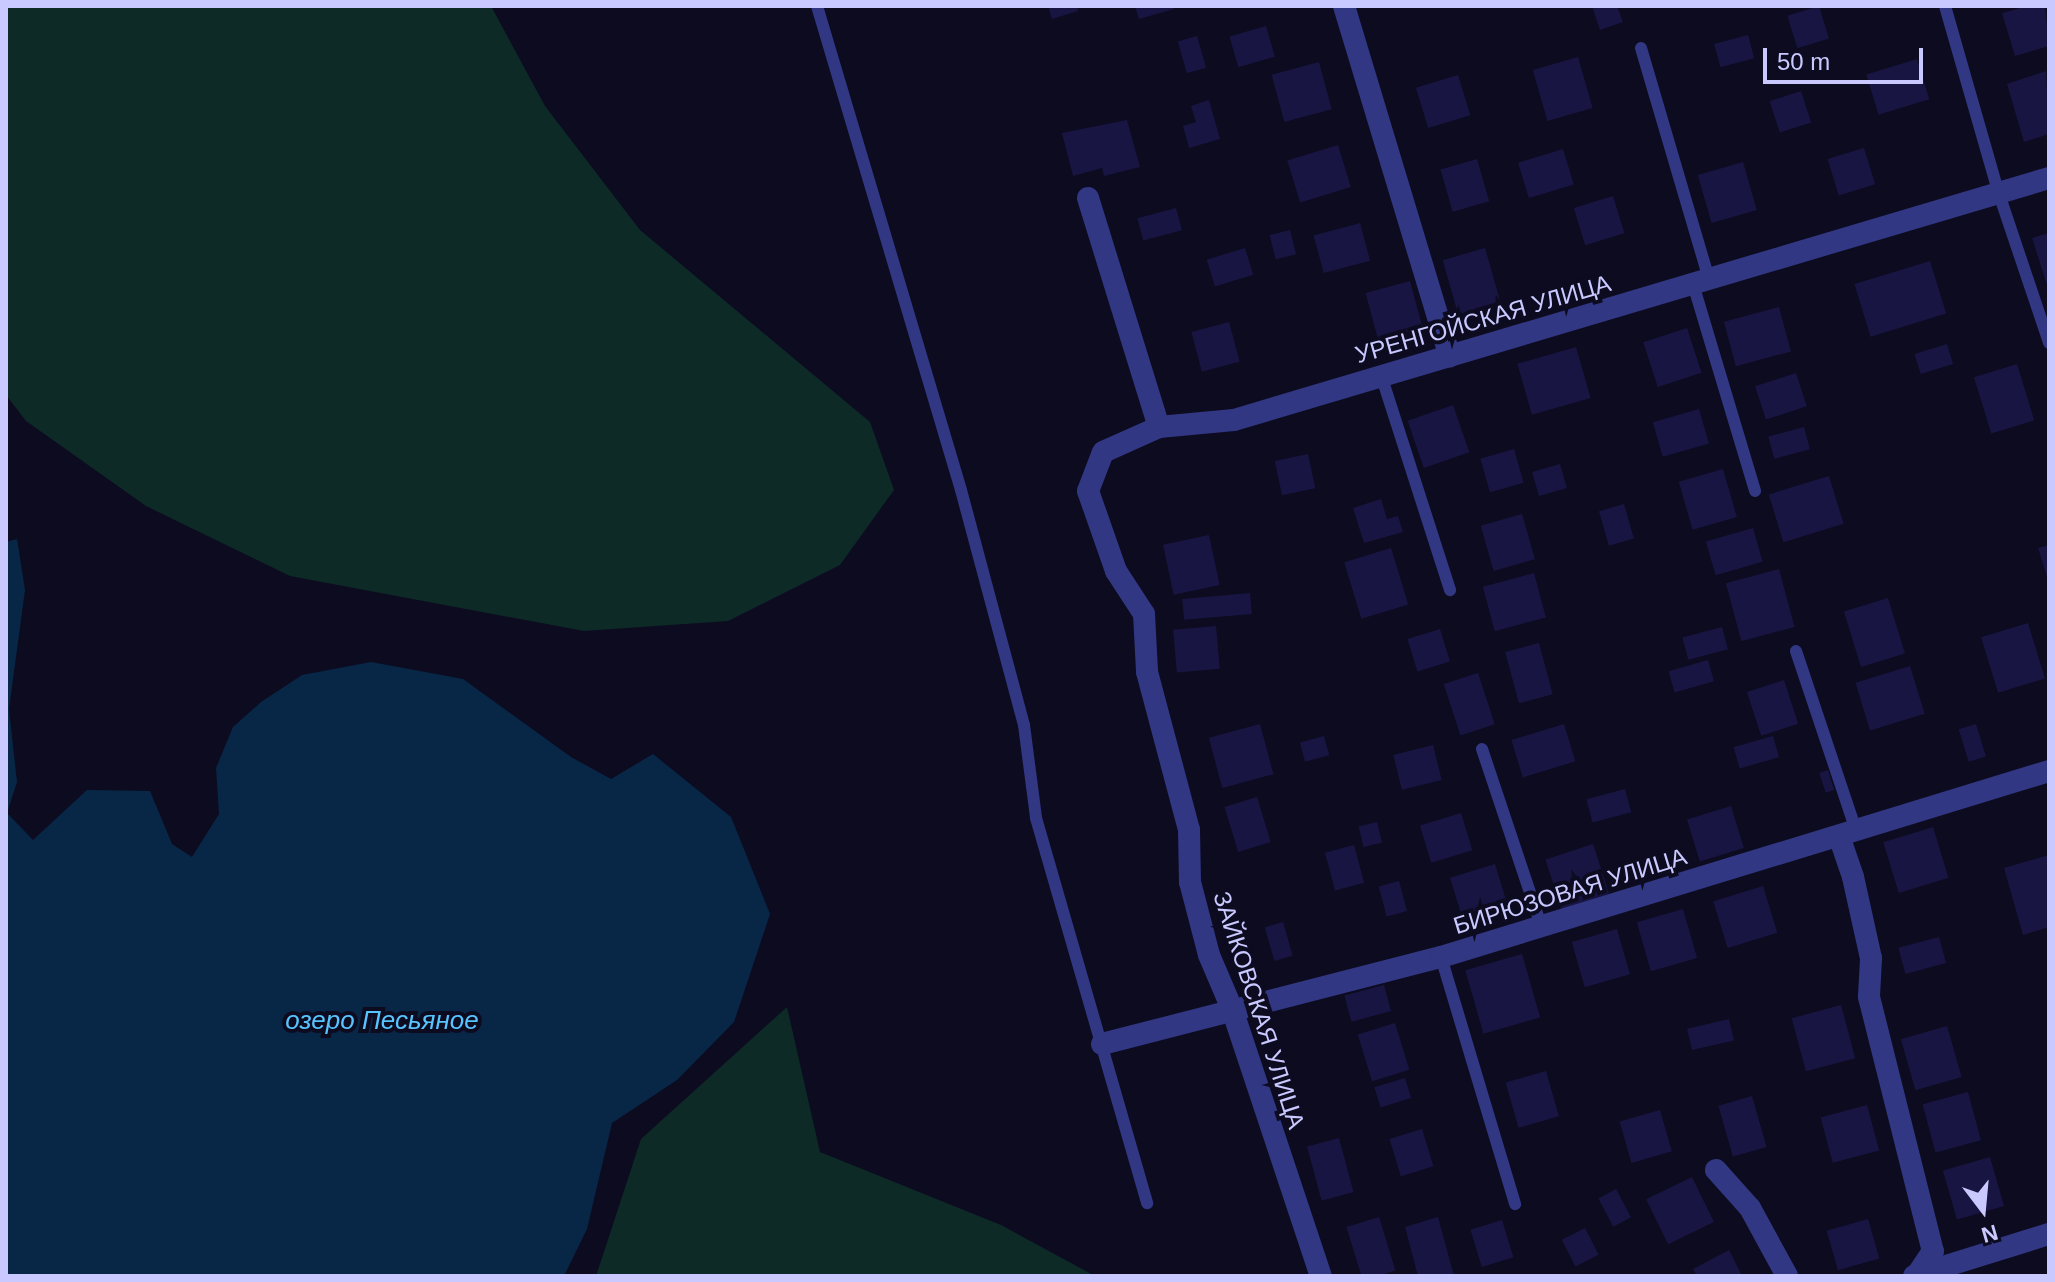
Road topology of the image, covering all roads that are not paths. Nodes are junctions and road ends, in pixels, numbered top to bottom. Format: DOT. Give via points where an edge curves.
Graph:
graph roads {
  1 [pos="817,6"];
  2 [pos="1344,6"];
  3 [pos="1945,6"];
  4 [pos="1641,48"];
  5 [pos="2049,178"];
  6 [pos="1999,194"];
  7 [pos="1088,198"];
  8 [pos="1701,282"];
  9 [pos="2049,343"];
  10 [pos="1450,356"];
  11 [pos="1381,375"];
  12 [pos="1159,427"];
  13 [pos="1755,491"];
  14 [pos="1450,590"];
  15 [pos="1796,651"];
  16 [pos="1482,749"];
  17 [pos="2049,771"];
  18 [pos="1848,833"];
  19 [pos="1542,928"];
  20 [pos="1441,957"];
  21 [pos="1232,1009"];
  22 [pos="1102,1044"];
  23 [pos="1716,1170"];
  24 [pos="1147,1203"];
  25 [pos="1515,1204"];
  26 [pos="2049,1234"];
  27 [pos="1321,1276"];
  28 [pos="1787,1276"];
  29 [pos="1916,1276"];
  1 -- 22 [label="lane" via="961,490 1024,725 1036,818"];
  2 -- 10 [label="street"];
  3 -- 6 [label="lane"];
  4 -- 8 [label="lane"];
  5 -- 6 [label="street, УРЕНГОЙСКАЯ УЛИЦА"];
  6 -- 8 [label="street, УРЕНГОЙСКАЯ УЛИЦА"];
  6 -- 9 [label="lane"];
  7 -- 12 [label="street"];
  8 -- 10 [label="street, УРЕНГОЙСКАЯ УЛИЦА"];
  8 -- 13 [label="lane"];
  10 -- 11 [label="street, УРЕНГОЙСКАЯ УЛИЦА"];
  11 -- 12 [label="street, УРЕНГОЙСКАЯ УЛИЦА" via="1234,420"];
  11 -- 14 [label="lane"];
  12 -- 21 [label="street, ЗАЙКОВСКАЯ УЛИЦА" via="1103,452 1088,491 1116,571 1144,614 1147,672 1189,830 1190,882 1209,955"];
  15 -- 18 [label="lane"];
  16 -- 19 [label="lane"];
  17 -- 18 [label="street, БИРЮЗОВАЯ УЛИЦА"];
  18 -- 19 [label="street, БИРЮЗОВАЯ УЛИЦА"];
  18 -- 29 [label="street" via="1871,958 1869,997 1933,1251"];
  19 -- 20 [label="street, БИРЮЗОВАЯ УЛИЦА"];
  20 -- 21 [label="street, БИРЮЗОВАЯ УЛИЦА"];
  20 -- 25 [label="lane"];
  21 -- 22 [label="street, БИРЮЗОВАЯ УЛИЦА"];
  21 -- 27 [label="street, ЗАЙКОВСКАЯ УЛИЦА"];
  22 -- 24 [label="lane"];
  23 -- 28 [label="street" via="1750,1208"];
  26 -- 29 [label="street"];
}
